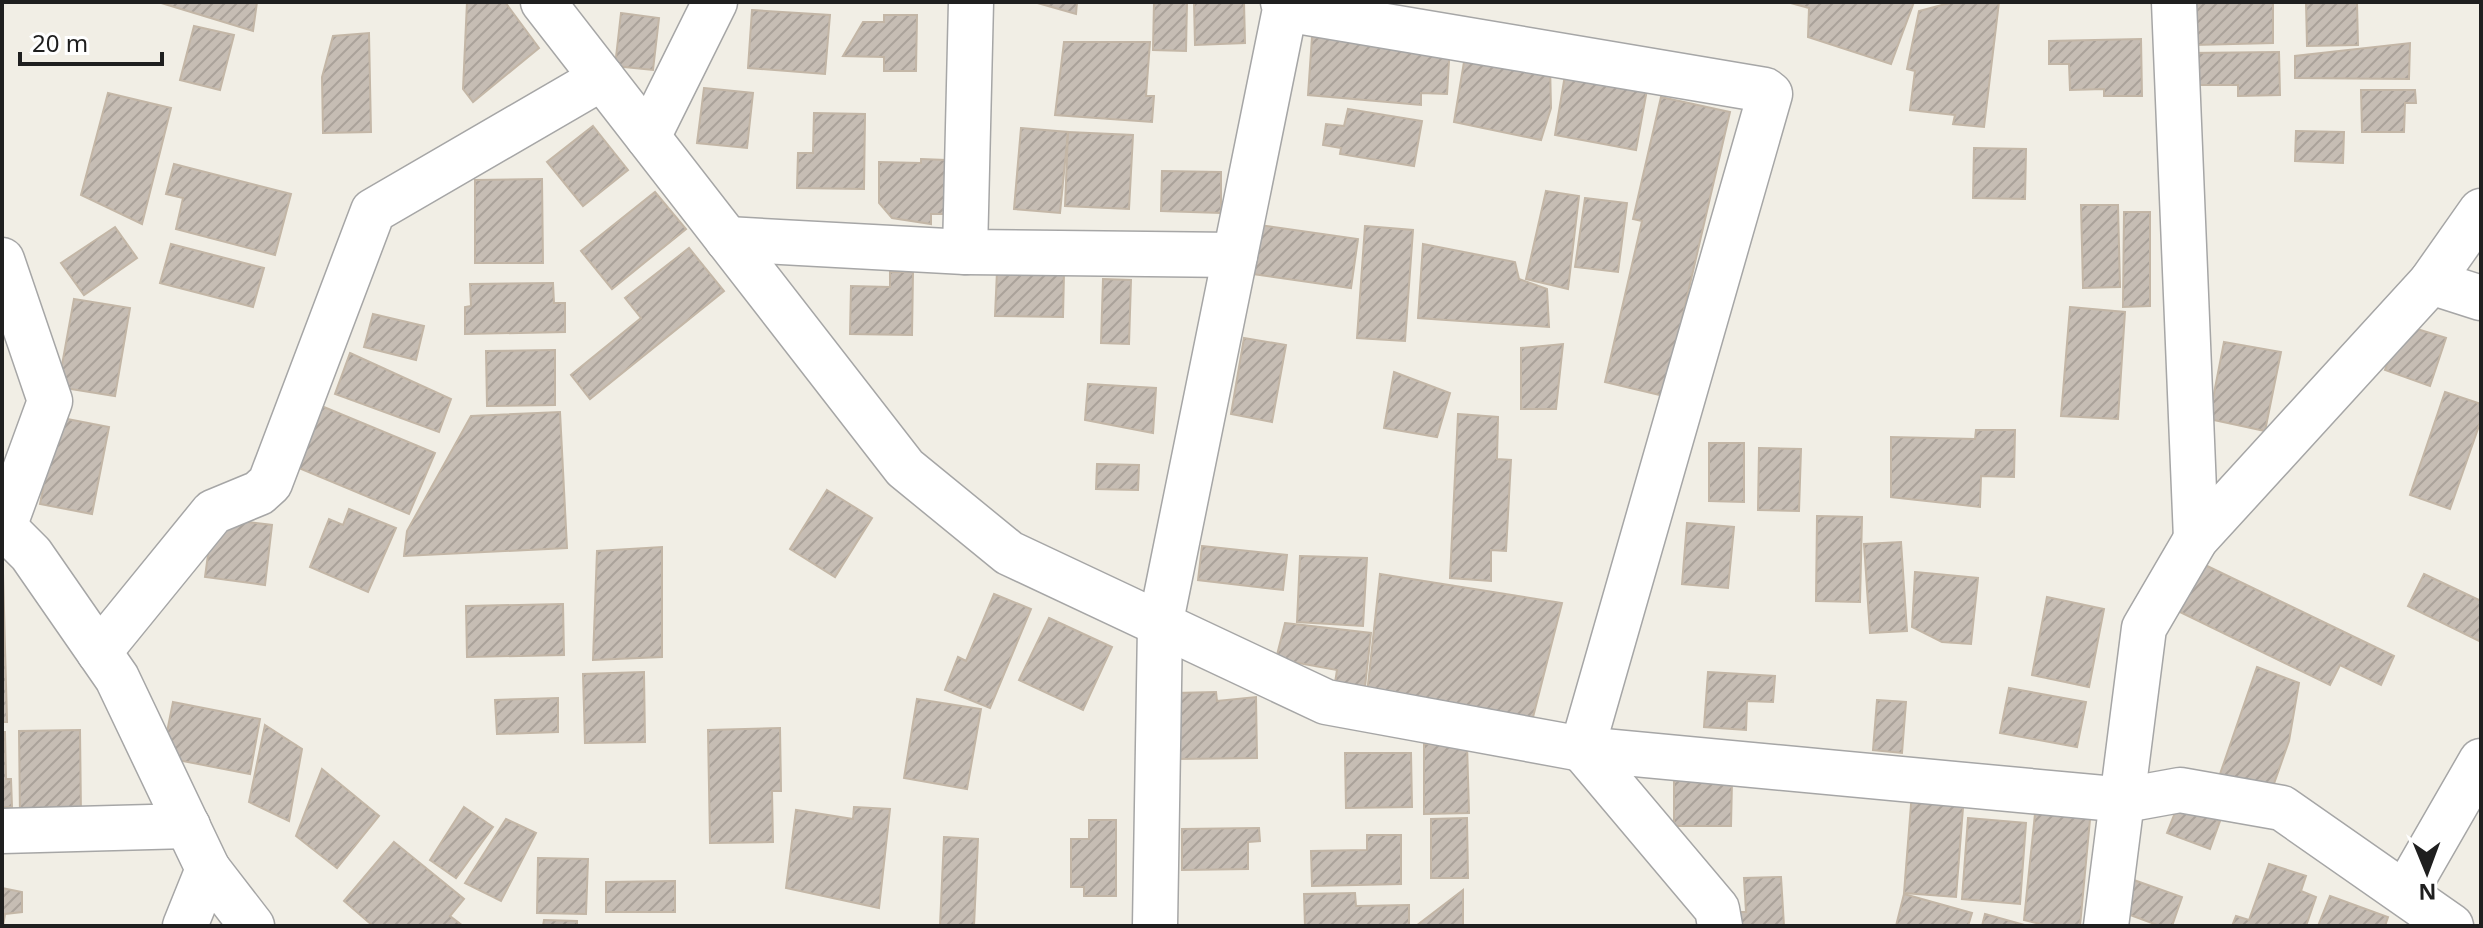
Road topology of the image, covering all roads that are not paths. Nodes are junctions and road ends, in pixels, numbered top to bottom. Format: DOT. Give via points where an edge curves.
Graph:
graph roads {
  1 [pos="543,2"];
  2 [pos="715,2"];
  3 [pos="971,2"];
  4 [pos="2174,2"];
  5 [pos="1284,5"];
  6 [pos="602,78"];
  7 [pos="648,137"];
  8 [pos="2481,211"];
  9 [pos="727,239"];
  10 [pos="965,252"];
  11 [pos="1235,255"];
  12 [pos="2,260"];
  13 [pos="2431,282"];
  14 [pos="2481,298"];
  15 [pos="3,526"];
  16 [pos="2196,539"];
  17 [pos="1160,626"];
  18 [pos="99,652"];
  19 [pos="1582,749"];
  20 [pos="2481,761"];
  21 [pos="2125,800"];
  22 [pos="188,826"];
  23 [pos="2,831"];
  24 [pos="208,869"];
  25 [pos="2405,893"];
  26 [pos="185,926"];
  27 [pos="252,926"];
  28 [pos="1155,926"];
  29 [pos="1720,926"];
  30 [pos="2106,926"];
  31 [pos="2451,926"];
  1 -- 6 [label="street"];
  2 -- 7 [label="street"];
  3 -- 10 [label="street"];
  4 -- 16 [label="street"];
  5 -- 11 [label="street"];
  5 -- 19 [label="street" via="1770,94"];
  6 -- 7 [label="street"];
  6 -- 18 [label="street" via="373,211 270,483 213,512"];
  7 -- 9 [label="street"];
  8 -- 13 [label="street"];
  9 -- 10 [label="street"];
  9 -- 17 [label="street" via="905,468 1009,553"];
  10 -- 11 [label="street"];
  11 -- 17 [label="street"];
  12 -- 15 [label="street" via="50,401"];
  13 -- 14 [label="street"];
  13 -- 16 [label="street"];
  15 -- 18 [label="street" via="31,554"];
  16 -- 21 [label="street" via="2144,628"];
  17 -- 19 [label="street" via="1326,702"];
  17 -- 28 [label="street"];
  18 -- 22 [label="street" via="117,678"];
  19 -- 21 [label="street"];
  19 -- 29 [label="street" via="1717,909"];
  20 -- 25 [label="street"];
  21 -- 25 [label="street" via="2180,790 2282,808"];
  21 -- 30 [label="street"];
  22 -- 23 [label="street"];
  22 -- 24 [label="street"];
  24 -- 26 [label="street"];
  24 -- 27 [label="street"];
  25 -- 31 [label="street"];
}
